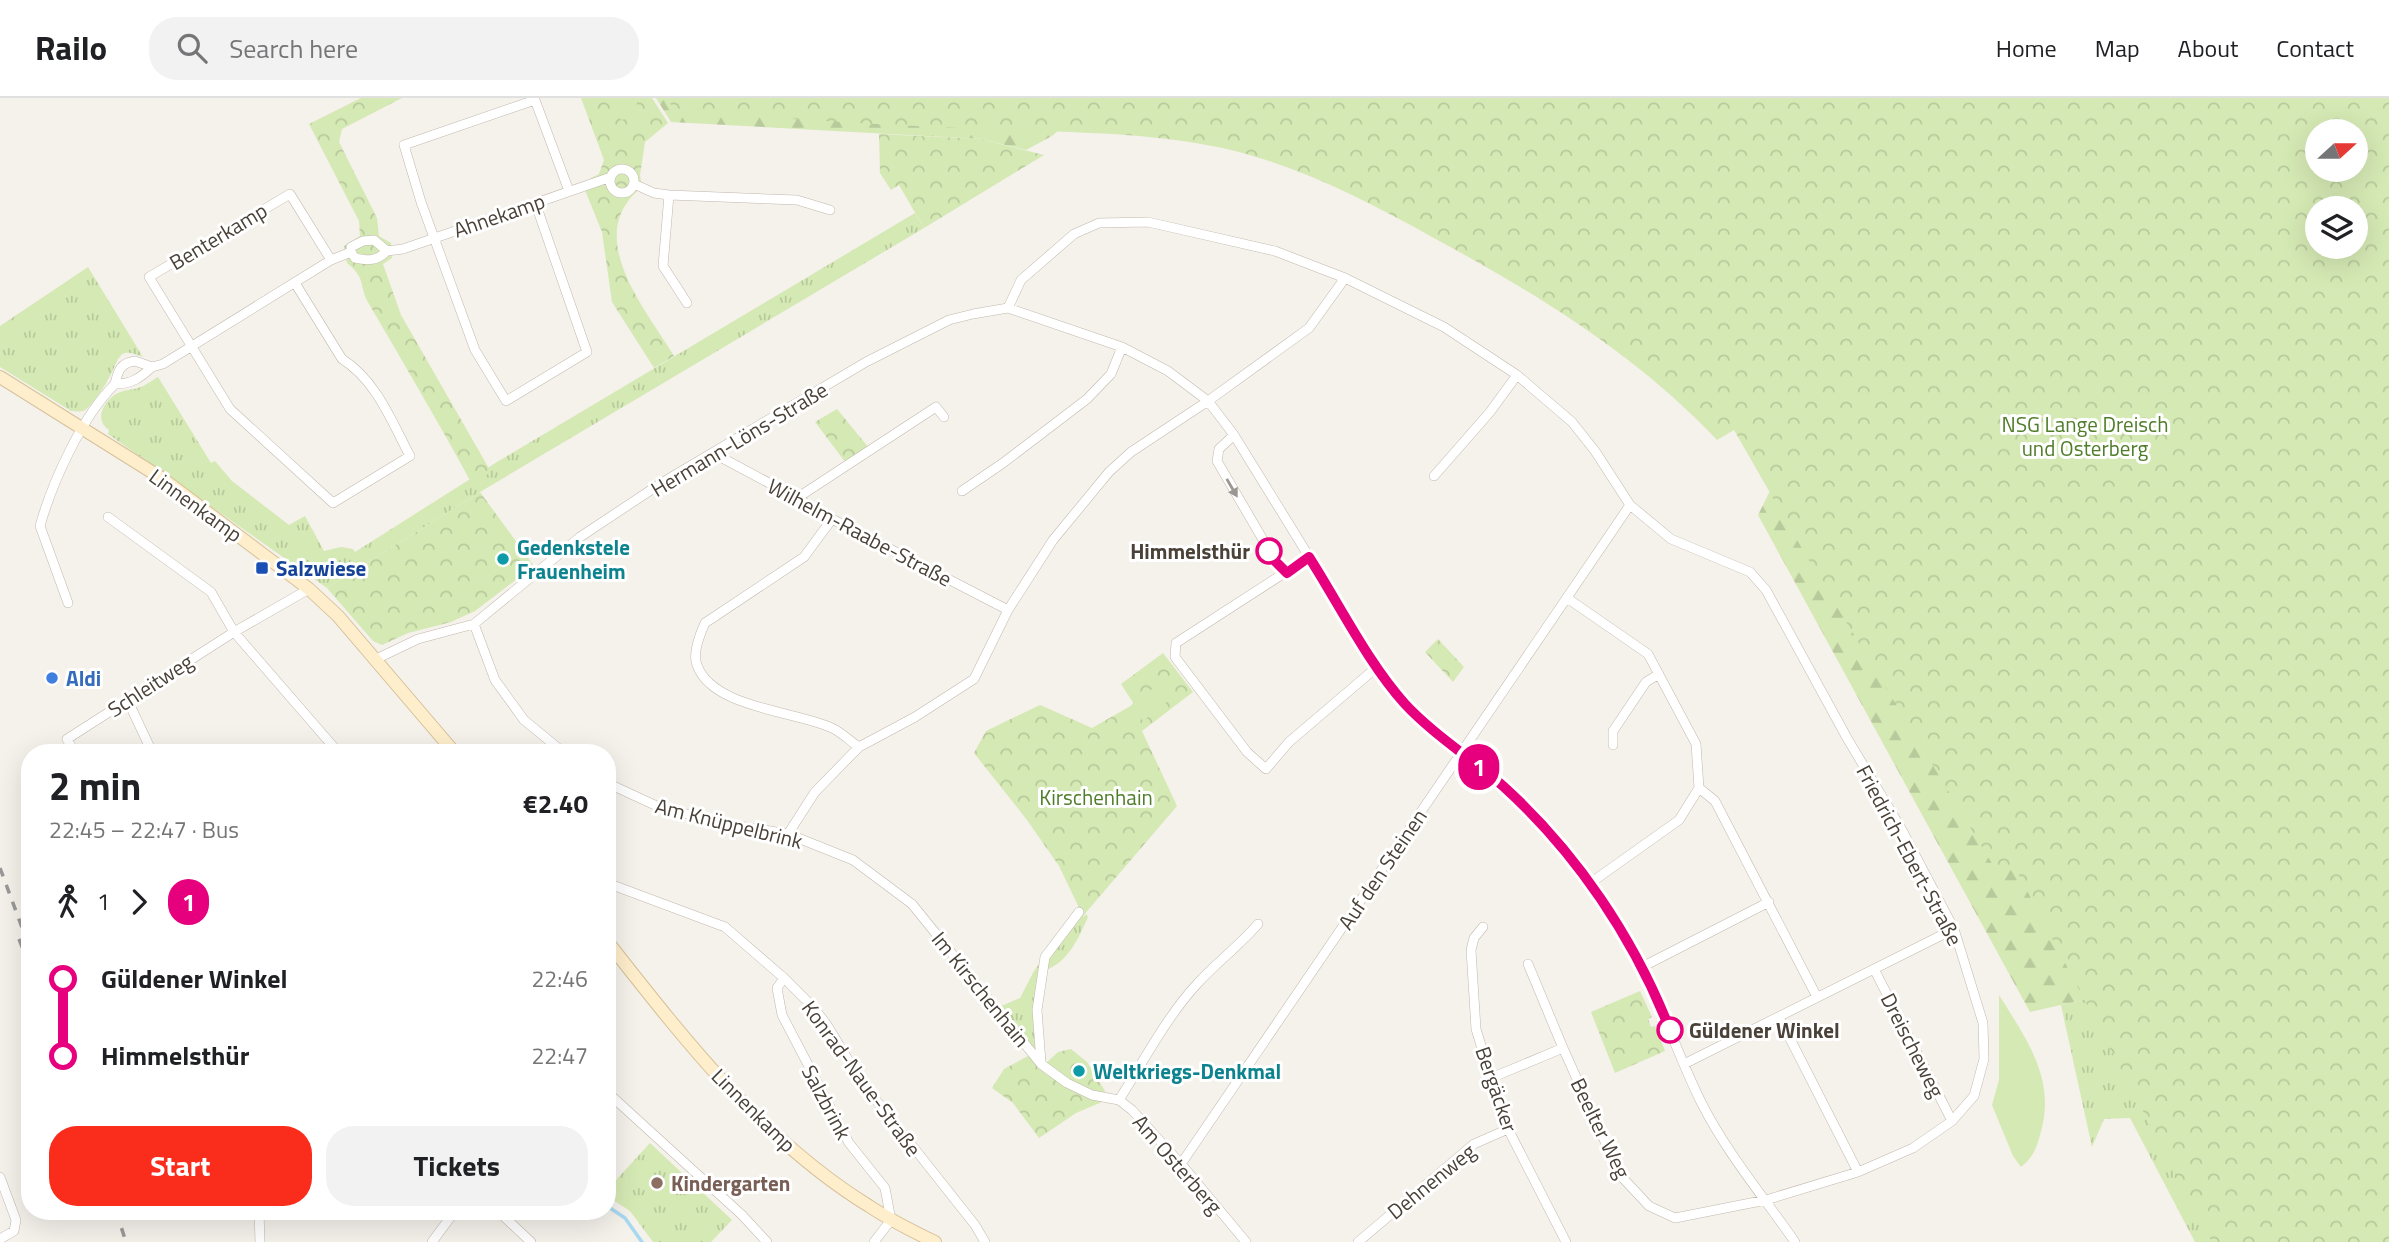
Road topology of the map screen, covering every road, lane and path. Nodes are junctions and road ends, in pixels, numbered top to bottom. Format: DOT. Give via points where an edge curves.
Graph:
graph roads {
  1 [pos="611,177"];
  2 [pos="634,184"];
  3 [pos="569,191"];
  4 [pos="669,195"];
  5 [pos="535,202"];
  6 [pos="830,210"];
  7 [pos="435,237"];
  8 [pos="387,251"];
  9 [pos="351,252"];
  10 [pos="331,260"];
  11 [pos="1345,278"];
  12 [pos="295,283"];
  13 [pos="687,303"];
  14 [pos="1009,308"];
  15 [pos="190,347"];
  16 [pos="1122,347"];
  17 [pos="152,367"];
  18 [pos="1517,375"];
  19 [pos="0,377"];
  20 [pos="115,384"];
  21 [pos="1208,401"];
  22 [pos="944,417"];
  23 [pos="83,428"];
  24 [pos="1234,435"];
  25 [pos="713,453"];
  26 [pos="1434,476"];
  27 [pos="962,491"];
  28 [pos="797,498"];
  29 [pos="1630,505"];
  30 [pos="108,517"];
  31 [pos="832,519"];
  32 [pos="1309,557"];
  33 [pos="1287,573"];
  34 [pos="309,590"];
  35 [pos="1567,598"];
  36 [pos="68,603"];
  37 [pos="1008,610"];
  38 [pos="474,624"];
  39 [pos="234,632"];
  40 [pos="374,660"];
  41 [pos="1377,667"];
  42 [pos="1659,674"];
  43 [pos="128,701"];
  44 [pos="70,744"];
  45 [pos="148,744"];
  46 [pos="331,744"];
  47 [pos="447,744"];
  48 [pos="553,744"];
  49 [pos="1613,745"];
  50 [pos="859,747"];
  51 [pos="1461,753"];
  52 [pos="616,787"];
  53 [pos="1699,788"];
  54 [pos="788,834"];
  55 [pos="853,860"];
  56 [pos="1589,884"];
  57 [pos="616,886"];
  58 [pos="1769,902"];
  59 [pos="1079,912"];
  60 [pos="1258,924"];
  61 [pos="1483,927"];
  62 [pos="1954,929"];
  63 [pos="616,952"];
  64 [pos="1528,964"];
  65 [pos="1642,967"];
  66 [pos="1874,969"];
  67 [pos="784,978"];
  68 [pos="1817,997"];
  69 [pos="1779,1017"];
  70 [pos="1563,1048"];
  71 [pos="1041,1064"];
  72 [pos="1684,1064"];
  73 [pos="1491,1078"];
  74 [pos="616,1100"];
  75 [pos="1119,1100"];
  76 [pos="1952,1121"];
  77 [pos="1508,1129"];
  78 [pos="1181,1164"];
  79 [pos="1858,1172"];
  80 [pos="0,1177"];
  81 [pos="1766,1200"];
  82 [pos="259,1220"];
  83 [pos="448,1220"];
  84 [pos="508,1220"];
  85 [pos="891,1220"];
  86 [pos="0,1239"];
  87 [pos="260,1242"];
  88 [pos="432,1242"];
  89 [pos="531,1242"];
  90 [pos="767,1242"];
  91 [pos="874,1242"];
  92 [pos="934,1242"];
  93 [pos="985,1242"];
  94 [pos="1246,1242"];
  95 [pos="1357,1242"];
  96 [pos="1566,1242"];
  97 [pos="1795,1242"];
  1 -- 2 [label="street" via="617,170 626,170"];
  1 -- 2 [label="street" via="610,184 617,192 627,192"];
  1 -- 3 [label="street, Ahnekamp"];
  2 -- 4 [label="street"];
  3 -- 5 [label="street, Ahnekamp"];
  3 -- 7 [label="street" via="535,100 404,145"];
  4 -- 6 [label="street" via="797,200"];
  4 -- 13 [label="street" via="663,266"];
  5 -- 7 [label="street, Ahnekamp"];
  5 -- 7 [label="street" via="587,352 506,401 475,350"];
  7 -- 8 [label="street, Ahnekamp"];
  8 -- 9 [label="street, Ahnekamp" via="374,260 355,258"];
  8 -- 9 [label="street, Ahnekamp" via="374,240 351,247"];
  9 -- 10 [label="street, Ahnekamp"];
  10 -- 12 [label="street, Ahnekamp"];
  10 -- 15 [label="street, Benterkamp" via="290,194 149,277"];
  11 -- 14 [label="street, Friedrich-Ebert-Straße" via="1275,251 1148,222 1098,223 1074,234 1021,281"];
  11 -- 18 [label="street, Friedrich-Ebert-Straße" via="1444,327"];
  11 -- 21 [label="street" via="1308,328"];
  12 -- 15 [label="street, Ahnekamp"];
  12 -- 15 [label="street" via="342,359 355,367 380,398 410,456 332,503 230,409"];
  14 -- 16 [label="street"];
  14 -- 25 [label="street, Hermann-Löns-Straße" via="949,320 913,337"];
  15 -- 17 [label="street, Ahnekamp"];
  16 -- 21 [label="street" via="1168,371"];
  16 -- 27 [label="street" via="1111,374 1087,399"];
  17 -- 20 [label="street, Ahnekamp" via="128,384"];
  17 -- 20 [label="street, Ahnekamp" via="126,362"];
  18 -- 26 [label="street"];
  18 -- 29 [label="street, Friedrich-Ebert-Straße" via="1572,422"];
  19 -- 23 [label="main road, Linnenkamp"];
  20 -- 23 [label="street"];
  21 -- 24 [label="street"];
  21 -- 37 [label="street" via="1109,472 1053,540"];
  22 -- 28 [label="street" via="936,407"];
  23 -- 34 [label="main road, Linnenkamp" via="163,479"];
  23 -- 36 [label="street" via="40,526"];
  24 -- 32 [label="street"];
  24 -- 33 [label="street, one-way" via="1219,450 1219,464 1276,562"];
  25 -- 28 [label="street, Wilhelm-Raabe-Straße"];
  25 -- 38 [label="street, Hermann-Löns-Straße" via="580,537"];
  28 -- 31 [label="street, Wilhelm-Raabe-Straße"];
  29 -- 35 [label="street, Auf den Steinen"];
  29 -- 62 [label="street, Friedrich-Ebert-Straße" via="1671,538 1750,572 1766,590"];
  30 -- 39 [label="street" via="211,592"];
  31 -- 37 [label="street, Wilhelm-Raabe-Straße"];
  31 -- 50 [label="street" via="804,557 705,623 695,663 705,680 729,696 833,728"];
  32 -- 33 [label="street"];
  32 -- 41 [label="street"];
  33 -- 41 [label="street" via="1176,643 1175,657 1247,752 1266,769 1289,742"];
  34 -- 39 [label="street, Schleitweg"];
  34 -- 40 [label="main road, Linnenkamp" via="338,616"];
  35 -- 42 [label="street" via="1648,654"];
  35 -- 51 [label="street, Auf den Steinen"];
  37 -- 50 [label="street" via="974,679"];
  38 -- 40 [label="street, Hermann-Löns-Straße" via="418,639"];
  38 -- 48 [label="street" via="495,680 524,720"];
  39 -- 43 [label="street, Schleitweg"];
  39 -- 46 [label="street"];
  40 -- 47 [label="main road, Linnenkamp"];
  41 -- 51 [label="street" via="1414,713"];
  42 -- 49 [label="street" via="1646,682 1613,731"];
  42 -- 53 [label="street" via="1696,744"];
  43 -- 44 [label="street, Schleitweg" via="67,739"];
  43 -- 45 [label="street"];
  50 -- 54 [label="street" via="815,792"];
  51 -- 56 [label="street" via="1502,785 1552,835"];
  51 -- 78 [label="street, Auf den Steinen"];
  52 -- 54 [label="street, Am Knüppelbrink" via="659,807"];
  53 -- 56 [label="street" via="1679,821"];
  53 -- 58 [label="street" via="1715,801"];
  54 -- 55 [label="street, Am Knüppelbrink"];
  55 -- 71 [label="street, Im Kirschenhain" via="912,904"];
  56 -- 65 [label="street"];
  57 -- 67 [label="street, Konrad-Naue-Straße" via="725,927"];
  58 -- 65 [label="street"];
  58 -- 68 [label="street"];
  59 -- 71 [label="street" via="1045,957 1037,1010"];
  60 -- 75 [label="street, Am Osterberg" via="1196,985"];
  61 -- 73 [label="street, Bergäcker" via="1471,950 1473,990 1476,1029"];
  62 -- 66 [label="street, Dreischeweg"];
  62 -- 76 [label="street, Friedrich-Ebert-Straße" via="1983,1023 1984,1059 1974,1096"];
  63 -- 85 [label="main road, Linnenkamp" via="684,1037 761,1121 822,1173"];
  64 -- 70 [label="street, Beelter Weg"];
  65 -- 72 [label="street"];
  66 -- 68 [label="street, Dreischeweg"];
  66 -- 76 [label="street, Dreischeweg"];
  67 -- 85 [label="street, Salzbrink" via="777,988 782,1016 849,1143 885,1188"];
  67 -- 93 [label="street, Konrad-Naue-Straße" via="827,1025 862,1081"];
  68 -- 69 [label="street, Dreischeweg"];
  69 -- 72 [label="street, Dreischeweg"];
  69 -- 79 [label="street"];
  70 -- 73 [label="street"];
  70 -- 81 [label="street, Beelter Weg" via="1620,1175 1649,1206 1675,1218"];
  71 -- 75 [label="street, Im Kirschenhain" via="1092,1095"];
  72 -- 81 [label="street" via="1711,1121"];
  73 -- 77 [label="street, Bergäcker"];
  74 -- 90 [label="street"];
  75 -- 78 [label="street, Am Osterberg"];
  76 -- 79 [label="street, Friedrich-Ebert-Straße" via="1913,1148"];
  77 -- 95 [label="street, Dehnenweg" via="1474,1144"];
  77 -- 96 [label="street, Bergäcker"];
  78 -- 94 [label="street, Am Osterberg"];
  79 -- 81 [label="street, Friedrich-Ebert-Straße"];
  80 -- 86 [label="street" via="16,1220 15,1231"];
  81 -- 97 [label="street"];
  82 -- 87 [label="street"];
  83 -- 88 [label="street"];
  84 -- 89 [label="street"];
  85 -- 91 [label="street"];
  85 -- 92 [label="main road, Linnenkamp"];
}
